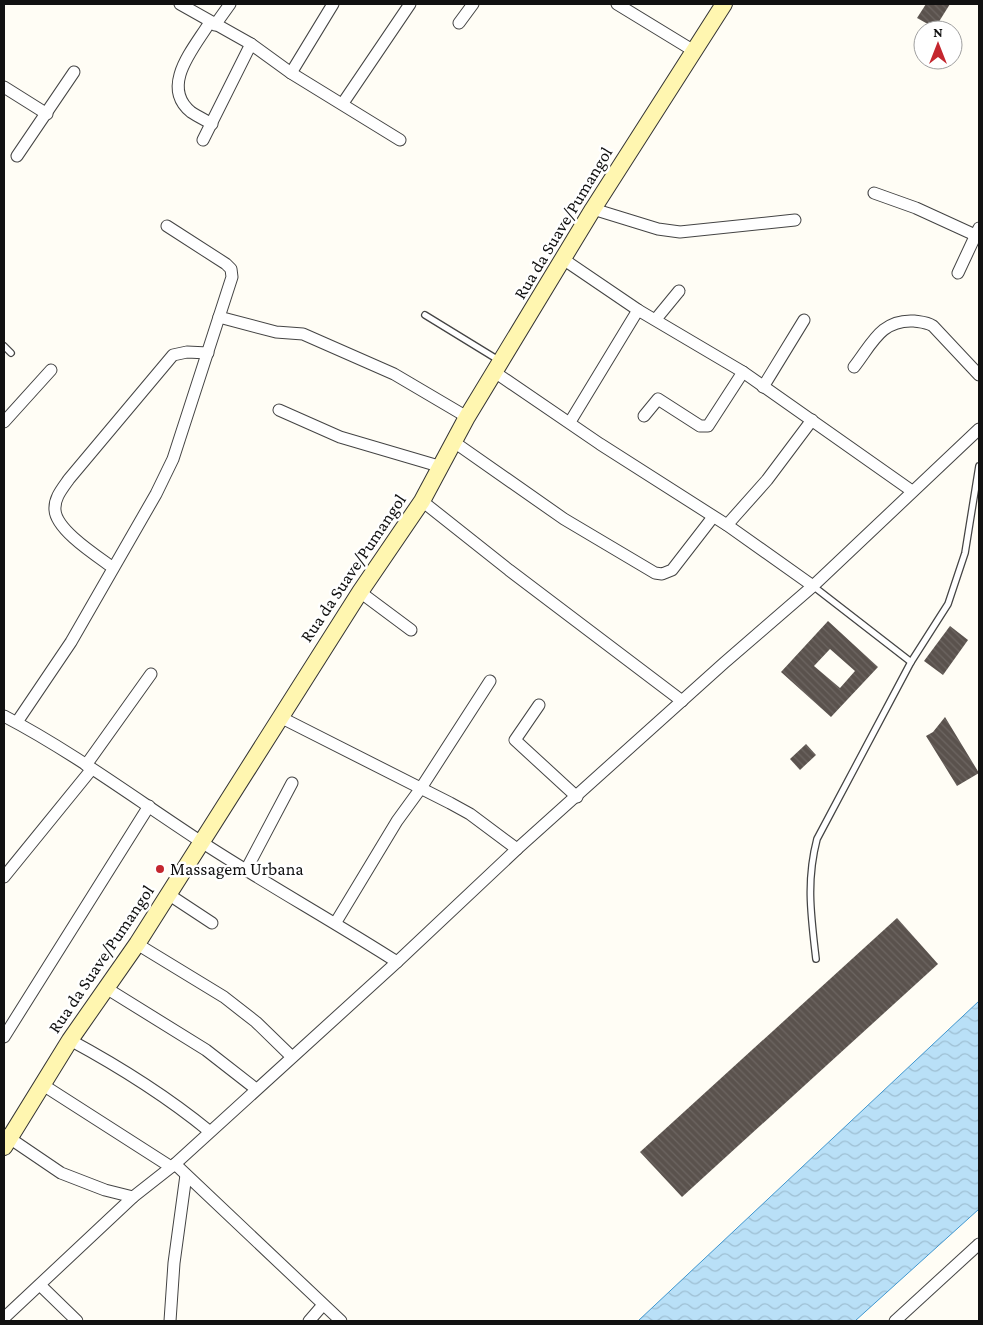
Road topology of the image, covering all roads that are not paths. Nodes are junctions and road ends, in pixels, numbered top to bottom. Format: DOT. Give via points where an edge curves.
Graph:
graph roads {
  1 [pos="180,4"];
  2 [pos="230,4"];
  3 [pos="334,4"];
  4 [pos="410,4"];
  5 [pos="473,4"];
  6 [pos="618,4"];
  7 [pos="724,4"];
  8 [pos="459,23"];
  9 [pos="213,24"];
  10 [pos="251,44"];
  11 [pos="694,51"];
  12 [pos="74,72"];
  13 [pos="291,73"];
  14 [pos="4,87"];
  15 [pos="343,103"];
  16 [pos="47,114"];
  17 [pos="212,124"];
  18 [pos="203,140"];
  19 [pos="400,140"];
  20 [pos="17,156"];
  21 [pos="874,193"];
  22 [pos="594,209"];
  23 [pos="794,220"];
  24 [pos="167,226"];
  25 [pos="977,231"];
  26 [pos="564,259"];
  27 [pos="958,273"];
  28 [pos="679,291"];
  29 [pos="638,310"];
  30 [pos="426,315"];
  31 [pos="219,316"];
  32 [pos="656,319"];
  33 [pos="804,320"];
  34 [pos="4,346"];
  35 [pos="11,352"];
  36 [pos="208,354"];
  37 [pos="499,367"];
  38 [pos="854,367"];
  39 [pos="51,370"];
  40 [pos="743,372"];
  41 [pos="979,375"];
  42 [pos="763,387"];
  43 [pos="279,410"];
  44 [pos="644,416"];
  45 [pos="467,417"];
  46 [pos="812,420"];
  47 [pos="4,422"];
  48 [pos="570,422"];
  49 [pos="979,429"];
  50 [pos="454,442"];
  51 [pos="979,466"];
  52 [pos="442,467"];
  53 [pos="912,491"];
  54 [pos="422,501"];
  55 [pos="713,517"];
  56 [pos="727,525"];
  57 [pos="112,567"];
  58 [pos="813,586"];
  59 [pos="360,592"];
  60 [pos="411,630"];
  61 [pos="912,662"];
  62 [pos="152,674"];
  63 [pos="490,681"];
  64 [pos="682,701"];
  65 [pos="539,705"];
  66 [pos="280,717"];
  67 [pos="8,720"];
  68 [pos="88,768"];
  69 [pos="292,783"];
  70 [pos="421,788"];
  71 [pos="577,797"];
  72 [pos="149,806"];
  73 [pos="202,842"];
  74 [pos="517,850"];
  75 [pos="246,870"];
  76 [pos="4,877"];
  77 [pos="168,894"];
  78 [pos="336,922"];
  79 [pos="212,923"];
  80 [pos="136,944"];
  81 [pos="816,959"];
  82 [pos="398,962"];
  83 [pos="106,988"];
  84 [pos="4,1037"];
  85 [pos="70,1040"];
  86 [pos="292,1057"];
  87 [pos="43,1085"];
  88 [pos="256,1089"];
  89 [pos="209,1131"];
  90 [pos="6,1140"];
  91 [pos="173,1166"];
  92 [pos="186,1175"];
  93 [pos="133,1197"];
  94 [pos="979,1244"];
  95 [pos="41,1286"];
  96 [pos="322,1306"];
  97 [pos="4,1318"];
  98 [pos="77,1321"];
  99 [pos="170,1321"];
  100 [pos="309,1321"];
  101 [pos="341,1321"];
  102 [pos="896,1321"];
  1 -- 9 [label="street"];
  2 -- 9 [label="street"];
  3 -- 13 [label="street"];
  4 -- 15 [label="street"];
  5 -- 8 [label="street"];
  6 -- 11 [label="street"];
  7 -- 11 [label="street, Rua da Suave/Pumangol"];
  9 -- 10 [label="street"];
  9 -- 17 [label="street" via="180,72 177,84 184,104"];
  10 -- 13 [label="street"];
  10 -- 17 [label="street"];
  11 -- 22 [label="street, Rua da Suave/Pumangol"];
  12 -- 16 [label="street"];
  13 -- 15 [label="street"];
  14 -- 16 [label="street"];
  15 -- 19 [label="street"];
  16 -- 20 [label="street"];
  17 -- 18 [label="street"];
  21 -- 25 [label="street"];
  22 -- 23 [label="street" via="658,229 680,232"];
  22 -- 26 [label="street, Rua da Suave/Pumangol"];
  24 -- 31 [label="street" via="231,269 232,277"];
  25 -- 27 [label="street"];
  26 -- 29 [label="street"];
  26 -- 37 [label="street, Rua da Suave/Pumangol"];
  28 -- 32 [label="street"];
  29 -- 32 [label="street"];
  29 -- 48 [label="street"];
  30 -- 37 [label="lane"];
  31 -- 36 [label="street"];
  31 -- 45 [label="street" via="276,332 303,334 394,374"];
  32 -- 40 [label="street"];
  33 -- 42 [label="street"];
  34 -- 35 [label="lane"];
  36 -- 57 [label="street" via="173,459"];
  36 -- 57 [label="street" via="187,352 173,355 56,498 54,509 62,525 90,552"];
  37 -- 45 [label="street, Rua da Suave/Pumangol"];
  37 -- 48 [label="street"];
  38 -- 41 [label="street" via="884,327 900,320 927,322 933,326"];
  39 -- 47 [label="street"];
  40 -- 42 [label="street"];
  40 -- 44 [label="street" via="708,426 700,426 658,399"];
  42 -- 46 [label="street"];
  43 -- 52 [label="street" via="340,437"];
  45 -- 50 [label="street, Rua da Suave/Pumangol"];
  46 -- 53 [label="street"];
  46 -- 56 [label="street" via="767,480"];
  48 -- 55 [label="street"];
  49 -- 53 [label="street"];
  50 -- 52 [label="street, Rua da Suave/Pumangol"];
  50 -- 55 [label="street" via="564,519 655,573 672,570"];
  51 -- 61 [label="lane" via="965,553 956,583 948,604"];
  52 -- 54 [label="street, Rua da Suave/Pumangol"];
  53 -- 58 [label="street"];
  54 -- 59 [label="street, Rua da Suave/Pumangol"];
  54 -- 64 [label="street"];
  55 -- 56 [label="street"];
  56 -- 58 [label="street"];
  57 -- 67 [label="street" via="70,642"];
  58 -- 61 [label="lane"];
  58 -- 64 [label="street"];
  59 -- 60 [label="street"];
  59 -- 66 [label="street, Rua da Suave/Pumangol"];
  61 -- 81 [label="lane" via="817,839 808,887"];
  62 -- 68 [label="street"];
  63 -- 70 [label="street"];
  64 -- 71 [label="street"];
  65 -- 71 [label="street" via="515,740"];
  66 -- 70 [label="street"];
  66 -- 73 [label="street, Rua da Suave/Pumangol"];
  67 -- 68 [label="street"];
  68 -- 72 [label="street"];
  68 -- 76 [label="street"];
  69 -- 75 [label="street"];
  70 -- 74 [label="street" via="470,814"];
  70 -- 78 [label="street" via="397,821"];
  71 -- 74 [label="street"];
  72 -- 73 [label="street"];
  72 -- 84 [label="street"];
  73 -- 75 [label="street"];
  73 -- 77 [label="street, Rua da Suave/Pumangol"];
  74 -- 82 [label="street"];
  75 -- 78 [label="street"];
  77 -- 79 [label="street"];
  77 -- 80 [label="street, Rua da Suave/Pumangol"];
  78 -- 82 [label="street"];
  80 -- 83 [label="street, Rua da Suave/Pumangol"];
  80 -- 86 [label="street" via="224,997"];
  82 -- 86 [label="street"];
  83 -- 85 [label="street, Rua da Suave/Pumangol"];
  83 -- 88 [label="street" via="206,1050"];
  85 -- 87 [label="street, Rua da Suave/Pumangol"];
  85 -- 89 [label="street" via="136,1077"];
  86 -- 88 [label="street"];
  87 -- 90 [label="street, Rua da Suave/Pumangol"];
  87 -- 91 [label="street"];
  88 -- 89 [label="street"];
  89 -- 91 [label="street"];
  90 -- 93 [label="street" via="61,1173"];
  91 -- 92 [label="street"];
  91 -- 93 [label="street"];
  92 -- 96 [label="street"];
  92 -- 99 [label="street"];
  93 -- 95 [label="street"];
  94 -- 102 [label="street"];
  95 -- 97 [label="street"];
  95 -- 98 [label="street"];
  96 -- 100 [label="street"];
  96 -- 101 [label="street"];
}
